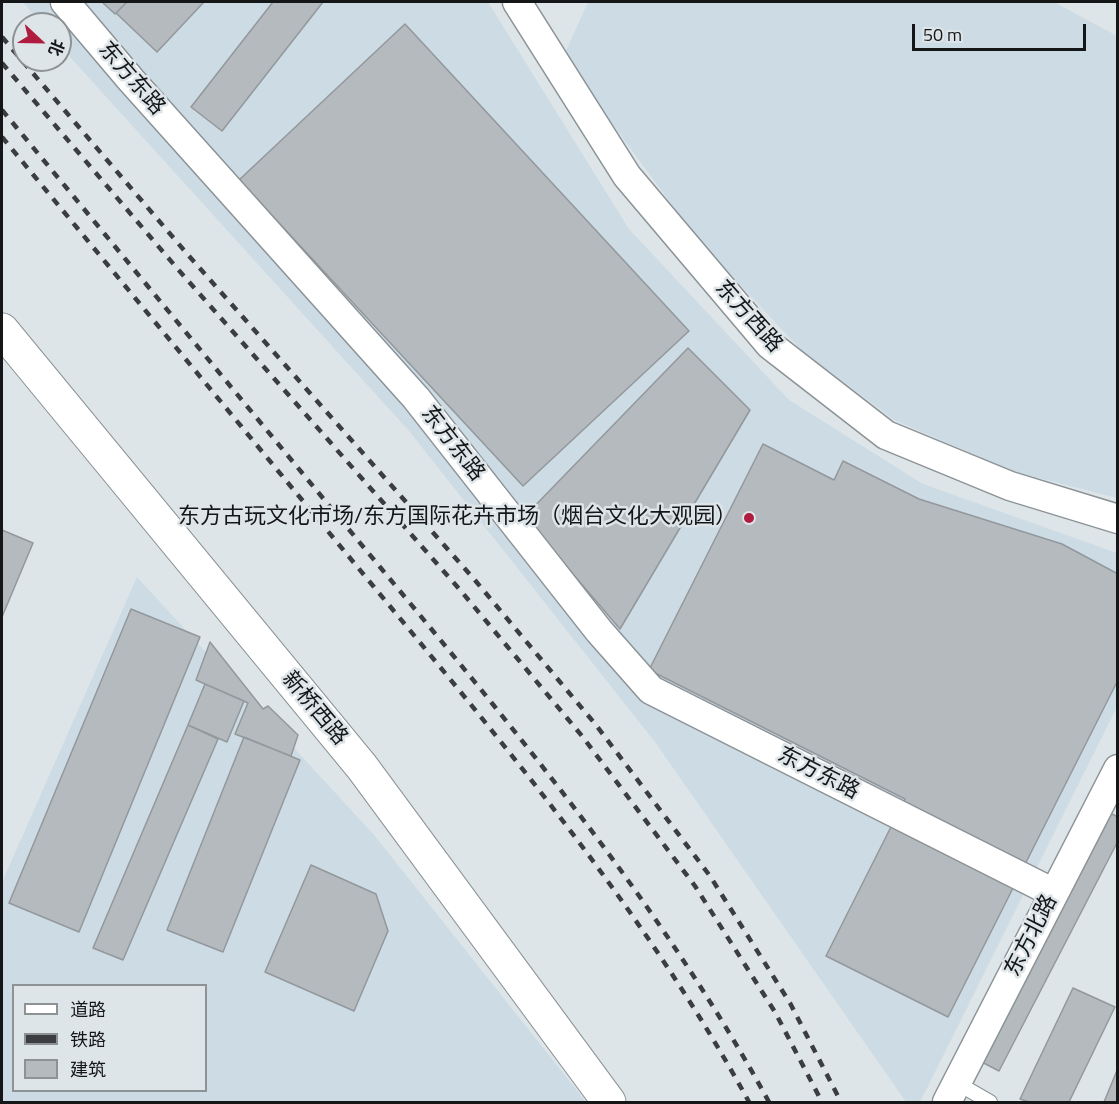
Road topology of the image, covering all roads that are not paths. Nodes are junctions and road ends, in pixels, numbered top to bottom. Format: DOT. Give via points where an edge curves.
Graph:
graph roads {
  1 [pos="64,2"];
  2 [pos="517,2"];
  3 [pos="2,330"];
  4 [pos="1118,519"];
  5 [pos="1118,769"];
  6 [pos="1054,893"];
  7 [pos="952,1093"];
  8 [pos="609,1102"];
  9 [pos="990,1102"];
  1 -- 6 [label="street, 东方东路" via="416,398 599,631 651,690"];
  2 -- 4 [label="street, 东方西路" via="627,176 770,345 886,435 1010,486"];
  3 -- 8 [label="street, 新桥西路" via="362,767"];
  5 -- 6 [label="street, 东方北路"];
  6 -- 7 [label="street, 东方北路"];
  7 -- 9 [label="lane"];
}
